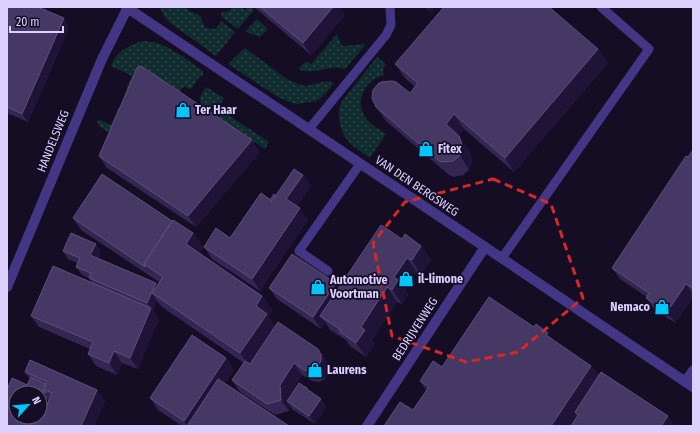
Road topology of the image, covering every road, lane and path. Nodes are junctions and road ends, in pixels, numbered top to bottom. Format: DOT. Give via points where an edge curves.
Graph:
graph roads {
  1 [pos="127,7"];
  2 [pos="601,7"];
  3 [pos="388,9"];
  4 [pos="309,129"];
  5 [pos="360,164"];
  6 [pos="485,247"];
  7 [pos="502,258"];
  8 [pos="328,271"];
  9 [pos="7,287"];
  10 [pos="693,370"];
  11 [pos="689,384"];
  12 [pos="367,426"];
  1 -- 4 [label="street, VAN DEN BERGSWEG"];
  1 -- 9 [label="street, HANDELSWEG" via="102,59"];
  2 -- 7 [label="lane" via="649,49"];
  3 -- 4 [label="lane" via="391,25 386,35"];
  4 -- 5 [label="street, VAN DEN BERGSWEG"];
  5 -- 6 [label="street, VAN DEN BERGSWEG"];
  5 -- 8 [label="lane" via="299,251"];
  6 -- 7 [label="street, VAN DEN BERGSWEG"];
  6 -- 12 [label="street, BEDRIJVENWEG"];
  7 -- 11 [label="street, VAN DEN BERGSWEG"];
  10 -- 11 [label="lane"];
}
